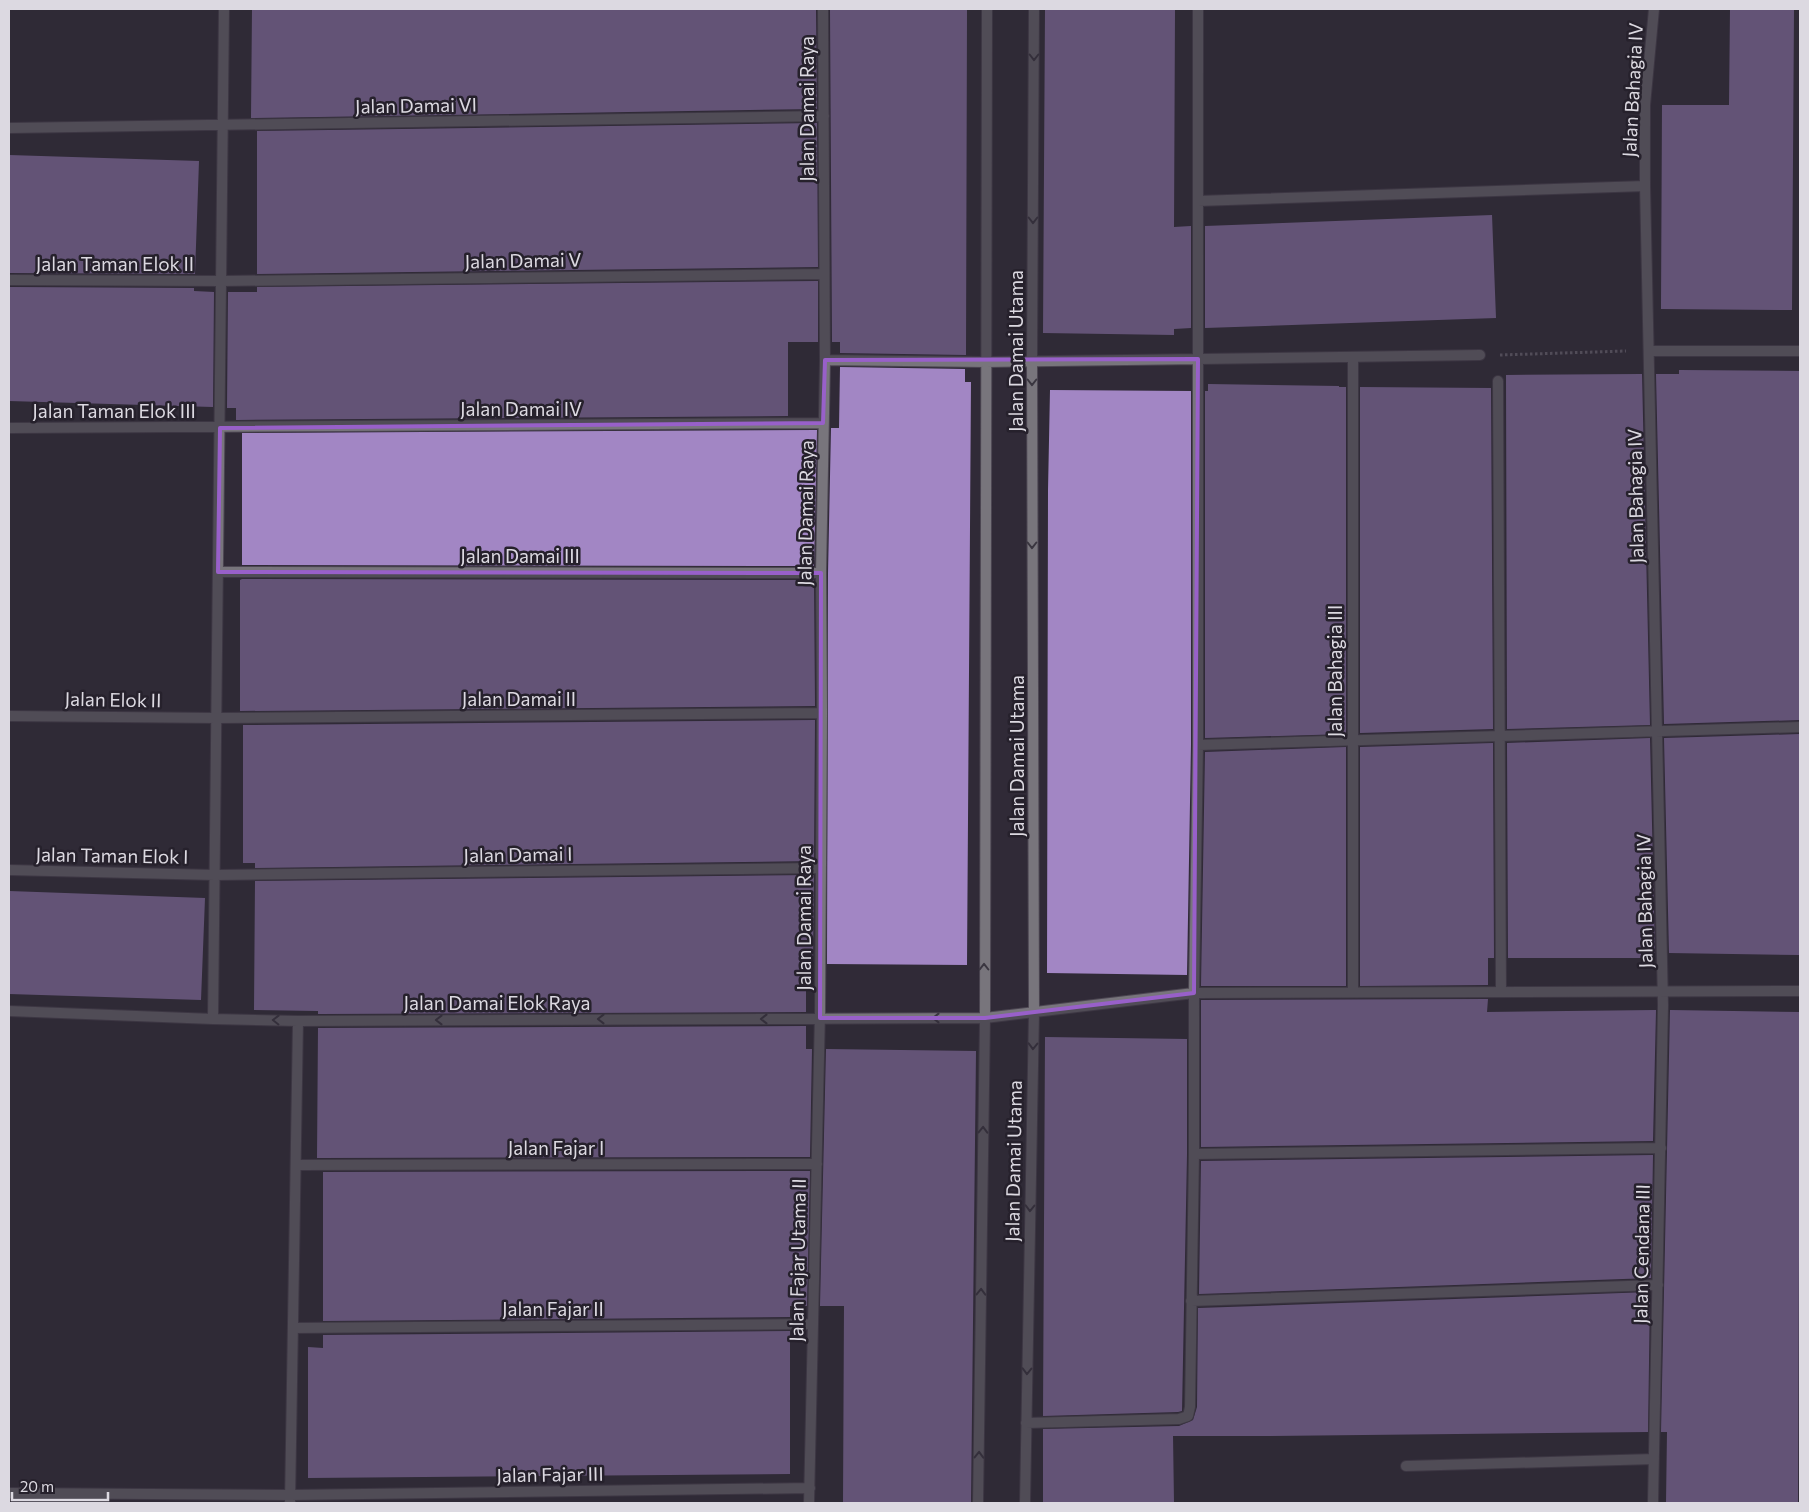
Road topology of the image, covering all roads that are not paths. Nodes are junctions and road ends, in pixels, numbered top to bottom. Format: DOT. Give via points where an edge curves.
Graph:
graph roads {
  1 [pos="224,9"];
  2 [pos="823,9"];
  3 [pos="988,9"];
  4 [pos="1034,9"];
  5 [pos="1198,9"];
  6 [pos="1654,9"];
  7 [pos="824,116"];
  8 [pos="223,125"];
  9 [pos="9,128"];
  10 [pos="1646,186"];
  11 [pos="1198,201"];
  12 [pos="824,274"];
  13 [pos="9,280"];
  14 [pos="222,281"];
  15 [pos="1800,350"];
  16 [pos="1649,351"];
  17 [pos="1480,355"];
  18 [pos="1353,357"];
  19 [pos="1198,359"];
  20 [pos="825,360"];
  21 [pos="1032,361"];
  22 [pos="986,362"];
  23 [pos="1498,381"];
  24 [pos="823,423"];
  25 [pos="9,428"];
  26 [pos="220,428"];
  27 [pos="218,572"];
  28 [pos="821,573"];
  29 [pos="822,714"];
  30 [pos="9,716"];
  31 [pos="217,718"];
  32 [pos="1800,727"];
  33 [pos="1658,731"];
  34 [pos="1498,736"];
  35 [pos="1352,740"];
  36 [pos="1198,745"];
  37 [pos="821,868"];
  38 [pos="9,870"];
  39 [pos="215,875"];
  40 [pos="1663,987"];
  41 [pos="1353,989"];
  42 [pos="1800,991"];
  43 [pos="1501,992"];
  44 [pos="1194,993"];
  45 [pos="1663,1005"];
  46 [pos="9,1010"];
  47 [pos="1034,1012"];
  48 [pos="820,1018"];
  49 [pos="985,1018"];
  50 [pos="214,1019"];
  51 [pos="298,1020"];
  52 [pos="1661,1148"];
  53 [pos="1194,1154"];
  54 [pos="817,1164"];
  55 [pos="296,1165"];
  56 [pos="1658,1285"];
  57 [pos="1191,1301"];
  58 [pos="814,1324"];
  59 [pos="293,1328"];
  60 [pos="1026,1423"];
  61 [pos="1654,1460"];
  62 [pos="1406,1466"];
  63 [pos="810,1488"];
  64 [pos="9,1493"];
  65 [pos="290,1499"];
  66 [pos="810,1503"];
  67 [pos="978,1503"];
  68 [pos="1025,1503"];
  69 [pos="1653,1503"];
  1 -- 8 [label="street"];
  2 -- 7 [label="street, Jalan Damai Raya"];
  3 -- 22 [label="street, Jalan Damai Utama"];
  4 -- 21 [label="street, Jalan Damai Utama, one-way"];
  5 -- 11 [label="street"];
  6 -- 10 [label="street, Jalan Bahagia IV" via="1645,105"];
  7 -- 8 [label="street, Jalan Damai VI"];
  7 -- 12 [label="street, Jalan Damai Raya"];
  8 -- 9 [label="street, Jalan Damai VI"];
  8 -- 14 [label="street"];
  10 -- 11 [label="street"];
  10 -- 16 [label="street, Jalan Bahagia IV"];
  11 -- 19 [label="street"];
  12 -- 14 [label="street, Jalan Damai V"];
  12 -- 20 [label="street, Jalan Damai Raya"];
  13 -- 14 [label="street, Jalan Taman Elok II"];
  14 -- 26 [label="street"];
  15 -- 16 [label="street"];
  16 -- 33 [label="street, Jalan Bahagia IV"];
  17 -- 18 [label="street"];
  18 -- 19 [label="street"];
  18 -- 35 [label="street, Jalan Bahagia III"];
  19 -- 21 [label="street"];
  19 -- 36 [label="street"];
  20 -- 22 [label="street"];
  20 -- 24 [label="street, Jalan Damai Raya"];
  21 -- 22 [label="street"];
  21 -- 47 [label="street, Jalan Damai Utama, one-way"];
  49 -- 22 [label="street, Jalan Damai Utama, one-way"];
  23 -- 34 [label="street"];
  24 -- 26 [label="street, Jalan Damai IV"];
  24 -- 28 [label="street, Jalan Damai Raya"];
  25 -- 26 [label="street, Jalan Taman Elok III"];
  26 -- 27 [label="street"];
  27 -- 28 [label="street, Jalan Damai III"];
  27 -- 31 [label="street"];
  28 -- 29 [label="street, Jalan Damai Raya"];
  29 -- 31 [label="street, Jalan Damai II"];
  29 -- 37 [label="street, Jalan Damai Raya"];
  30 -- 31 [label="street, Jalan Elok II"];
  31 -- 39 [label="street"];
  32 -- 33 [label="street"];
  33 -- 34 [label="street"];
  33 -- 40 [label="street, Jalan Bahagia IV"];
  34 -- 35 [label="street"];
  34 -- 43 [label="street"];
  35 -- 36 [label="street"];
  35 -- 41 [label="street, Jalan Bahagia III"];
  36 -- 44 [label="street"];
  37 -- 39 [label="street, Jalan Damai I"];
  37 -- 48 [label="street, Jalan Damai Raya"];
  38 -- 39 [label="street, Jalan Taman Elok I"];
  39 -- 50 [label="street"];
  40 -- 42 [label="street, Jalan Damai Elok Raya"];
  40 -- 43 [label="street, Jalan Damai Elok Raya"];
  40 -- 45 [label="street, Jalan Bahagia IV"];
  41 -- 43 [label="street, Jalan Damai Elok Raya"];
  41 -- 44 [label="street, Jalan Damai Elok Raya"];
  44 -- 47 [label="street, Jalan Damai Elok Raya"];
  44 -- 53 [label="street"];
  45 -- 52 [label="street, Jalan Cendana III"];
  46 -- 50 [label="street, Jalan Damai Elok Raya"];
  47 -- 49 [label="street, Jalan Damai Elok Raya"];
  47 -- 60 [label="street, Jalan Damai Utama, one-way"];
  49 -- 48 [label="street, Jalan Damai Elok Raya, one-way"];
  48 -- 51 [label="street, Jalan Damai Elok Raya, one-way"];
  48 -- 54 [label="street, Jalan Fajar Utama II"];
  67 -- 49 [label="street, Jalan Damai Utama, one-way"];
  51 -- 50 [label="street, Jalan Damai Elok Raya, one-way"];
  51 -- 55 [label="street"];
  52 -- 53 [label="street"];
  52 -- 56 [label="street, Jalan Cendana III"];
  53 -- 57 [label="street"];
  54 -- 55 [label="street, Jalan Fajar I"];
  54 -- 58 [label="street, Jalan Fajar Utama II"];
  55 -- 59 [label="street"];
  56 -- 57 [label="street"];
  56 -- 61 [label="street, Jalan Cendana III"];
  57 -- 60 [label="street" via="1188,1416 1179,1419"];
  58 -- 59 [label="street, Jalan Fajar II"];
  58 -- 63 [label="street, Jalan Fajar Utama II"];
  59 -- 65 [label="street"];
  60 -- 68 [label="street, Jalan Damai Utama"];
  61 -- 62 [label="street"];
  61 -- 69 [label="street, Jalan Cendana III"];
  63 -- 65 [label="street, Jalan Fajar III"];
  63 -- 66 [label="street, Jalan Fajar Utama II"];
  64 -- 65 [label="street, Jalan Fajar III"];
}
